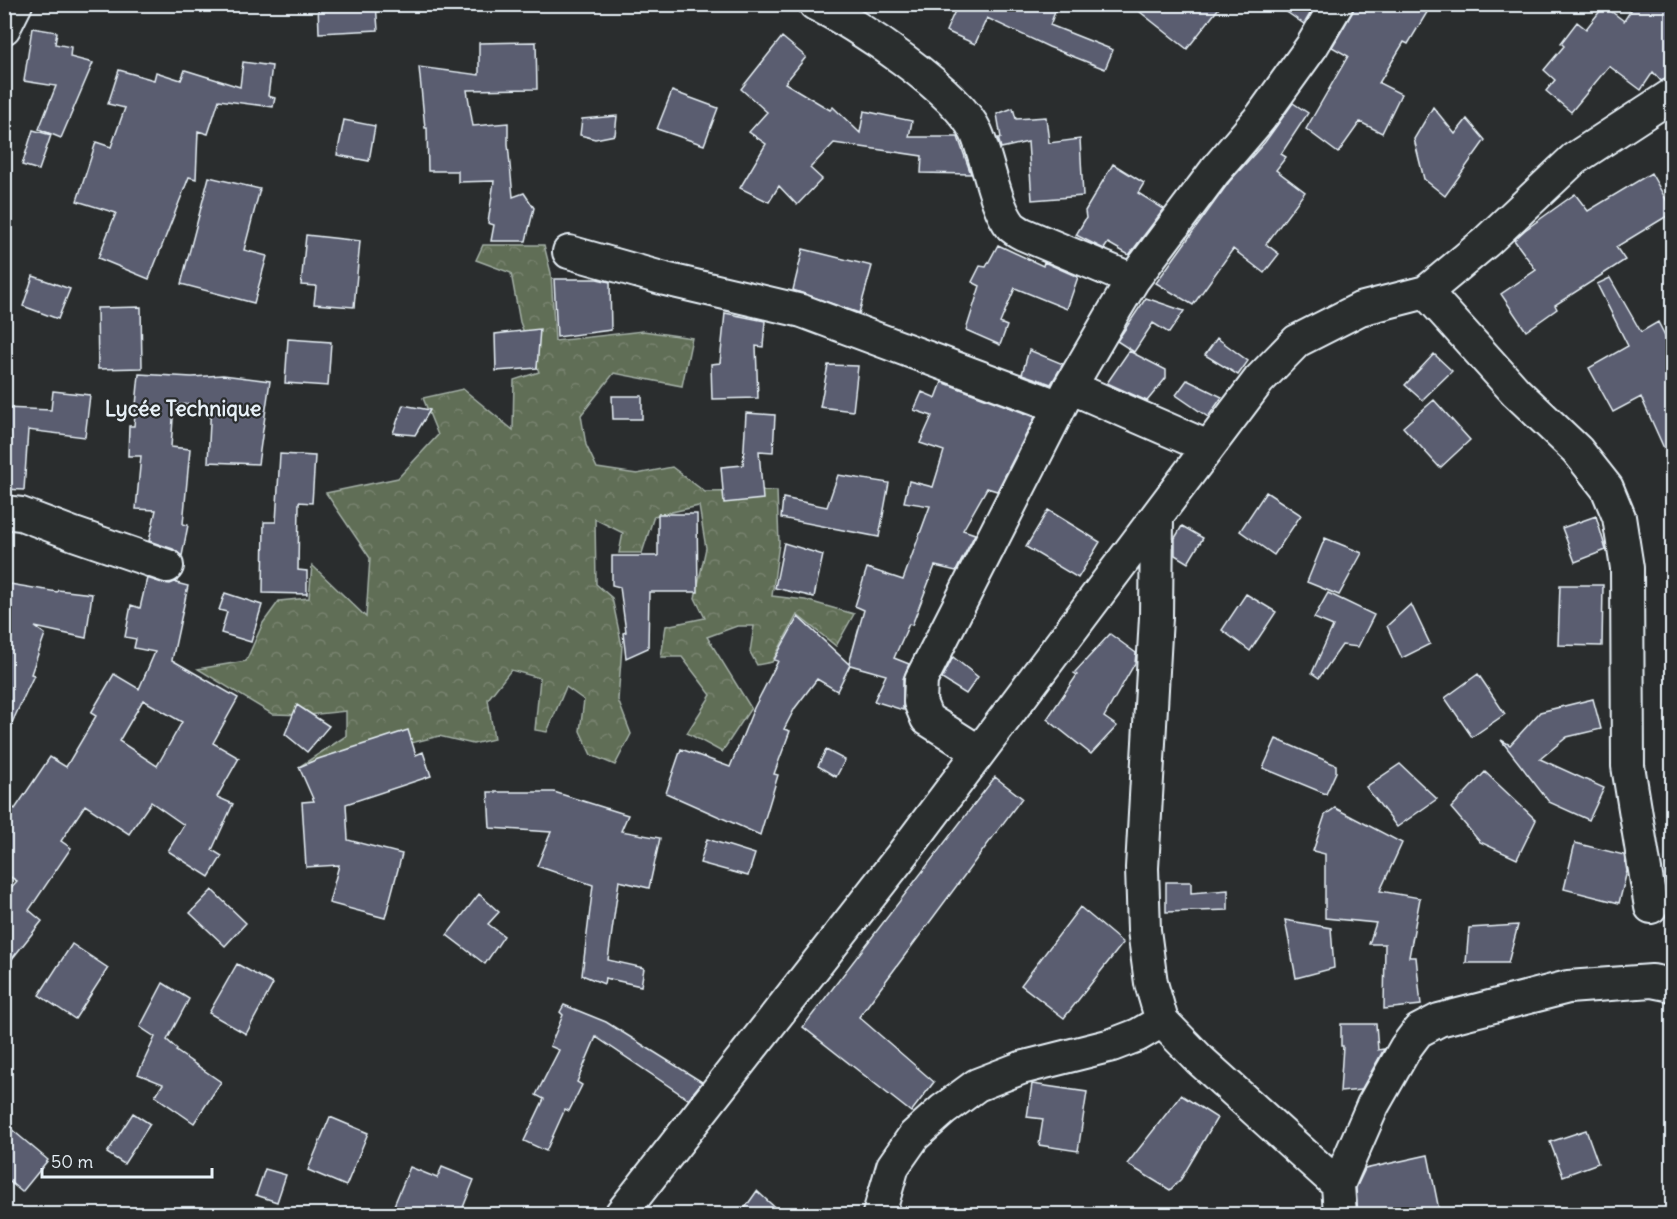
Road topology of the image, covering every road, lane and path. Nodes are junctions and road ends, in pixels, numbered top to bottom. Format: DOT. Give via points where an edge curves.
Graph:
graph roads {
  1 [pos="16,4"];
  2 [pos="815,4"];
  3 [pos="1337,4"];
  4 [pos="4,28"];
  5 [pos="1672,94"];
  6 [pos="570,252"];
  7 [pos="1133,280"];
  8 [pos="1426,292"];
  9 [pos="1065,397"];
  10 [pos="1208,447"];
  11 [pos="4,512"];
  12 [pos="1157,516"];
  13 [pos="167,566"];
  14 [pos="978,752"];
  15 [pos="1651,907"];
  16 [pos="1672,986"];
  17 [pos="1162,1021"];
  18 [pos="1339,1200"];
  19 [pos="621,1215"];
  20 [pos="879,1215"];
  1 -- 4 [label="street"];
  2 -- 7 [label="street" via="880,43 952,99 975,130 1012,226"];
  3 -- 7 [label="street" via="1262,117 1215,171"];
  5 -- 8 [label="street" via="1574,159"];
  6 -- 9 [label="street" via="802,311"];
  7 -- 9 [label="street"];
  8 -- 10 [label="street" via="1360,309 1297,341 1258,380"];
  8 -- 15 [label="street" via="1516,392 1577,450 1607,488 1619,516 1627,568 1628,766"];
  9 -- 10 [label="street"];
  9 -- 14 [label="street" via="921,680 921,702 927,719"];
  10 -- 12 [label="street"];
  11 -- 13 [label="street" via="21,514"];
  12 -- 14 [label="street"];
  12 -- 17 [label="street" via="1156,617 1142,868 1144,930 1151,983"];
  14 -- 19 [label="street"];
  16 -- 18 [label="street" via="1652,981 1568,987 1440,1020 1418,1031 1373,1105"];
  17 -- 18 [label="street"];
  17 -- 20 [label="street" via="1112,1045 1021,1068 977,1085 914,1136 893,1166"];
}
